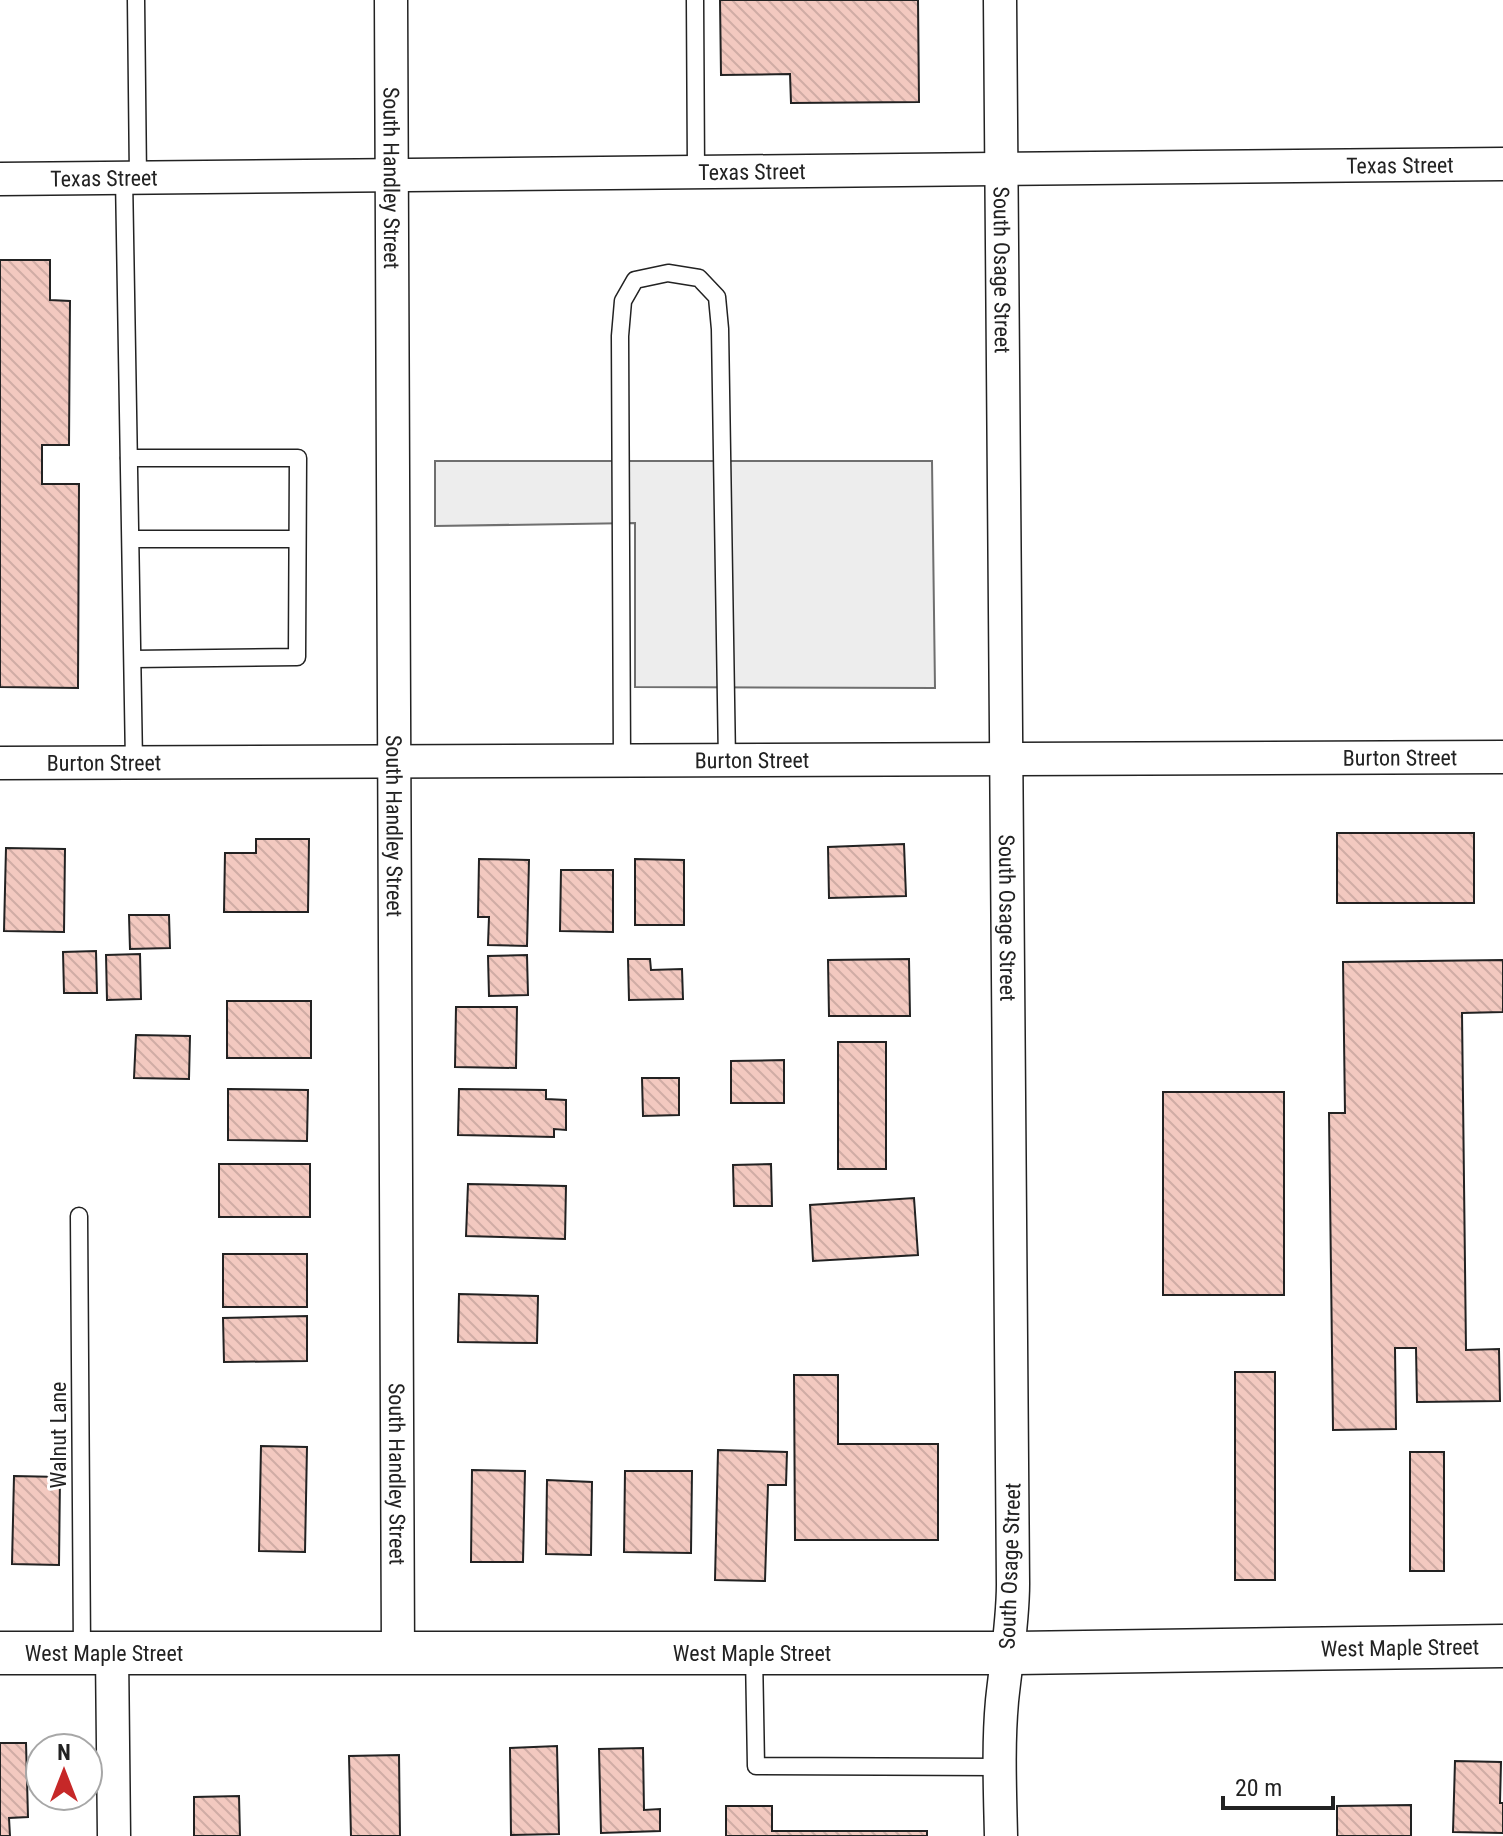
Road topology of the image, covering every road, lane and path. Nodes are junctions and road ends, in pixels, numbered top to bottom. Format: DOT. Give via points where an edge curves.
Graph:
graph roads {
  1 [pos="136,0"];
  2 [pos="391,0"];
  3 [pos="695,0"];
  4 [pos="1000,0"];
  5 [pos="1503,164"];
  6 [pos="1002,168"];
  7 [pos="696,171"];
  8 [pos="392,174"];
  9 [pos="131,177"];
  10 [pos="0,179"];
  11 [pos="129,458"];
  12 [pos="131,539"];
  13 [pos="297,539"];
  14 [pos="133,659"];
  15 [pos="1503,757"];
  16 [pos="1007,759"];
  17 [pos="622,761"];
  18 [pos="727,761"];
  19 [pos="134,762"];
  20 [pos="395,762"];
  21 [pos="0,763"];
  22 [pos="79,1216"];
  23 [pos="1503,1646"];
  24 [pos="0,1653"];
  25 [pos="97,1653"];
  26 [pos="398,1653"];
  27 [pos="754,1653"];
  28 [pos="1008,1653"];
  29 [pos="1000,1767"];
  30 [pos="114,1836"];
  31 [pos="1001,1836"];
  1 -- 9 [label="lane"];
  2 -- 8 [label="street, South Handley Street"];
  3 -- 7 [label="lane"];
  4 -- 6 [label="street, South Osage Street"];
  5 -- 6 [label="street, Texas Street"];
  6 -- 7 [label="street, Texas Street"];
  6 -- 16 [label="street, South Osage Street"];
  7 -- 8 [label="street, Texas Street"];
  8 -- 9 [label="street, Texas Street"];
  8 -- 20 [label="street, South Handley Street"];
  9 -- 10 [label="street, Texas Street"];
  9 -- 11 [label="lane"];
  11 -- 12 [label="lane"];
  11 -- 13 [label="lane" via="298,458"];
  12 -- 13 [label="lane"];
  12 -- 14 [label="lane"];
  13 -- 14 [label="lane" via="297,657"];
  14 -- 19 [label="lane"];
  15 -- 16 [label="street, Burton Street"];
  16 -- 18 [label="street, Burton Street"];
  16 -- 28 [label="street, South Osage Street" via="1013,1568"];
  17 -- 18 [label="street, Burton Street"];
  17 -- 18 [label="lane" via="623,301 635,280 668,273 699,278 717,297"];
  17 -- 20 [label="street, Burton Street"];
  19 -- 20 [label="street, Burton Street"];
  19 -- 21 [label="street, Burton Street"];
  20 -- 26 [label="street, South Handley Street"];
  22 -- 25 [label="lane, Walnut Lane"];
  23 -- 28 [label="street, West Maple Street"];
  24 -- 25 [label="street, West Maple Street"];
  25 -- 26 [label="street, West Maple Street"];
  25 -- 30 [label="street"];
  26 -- 27 [label="street, West Maple Street"];
  27 -- 28 [label="street, West Maple Street"];
  27 -- 29 [label="lane" via="756,1766"];
  28 -- 29 [label="street, South Osage Street"];
  29 -- 31 [label="street, South Osage Street"];
}
